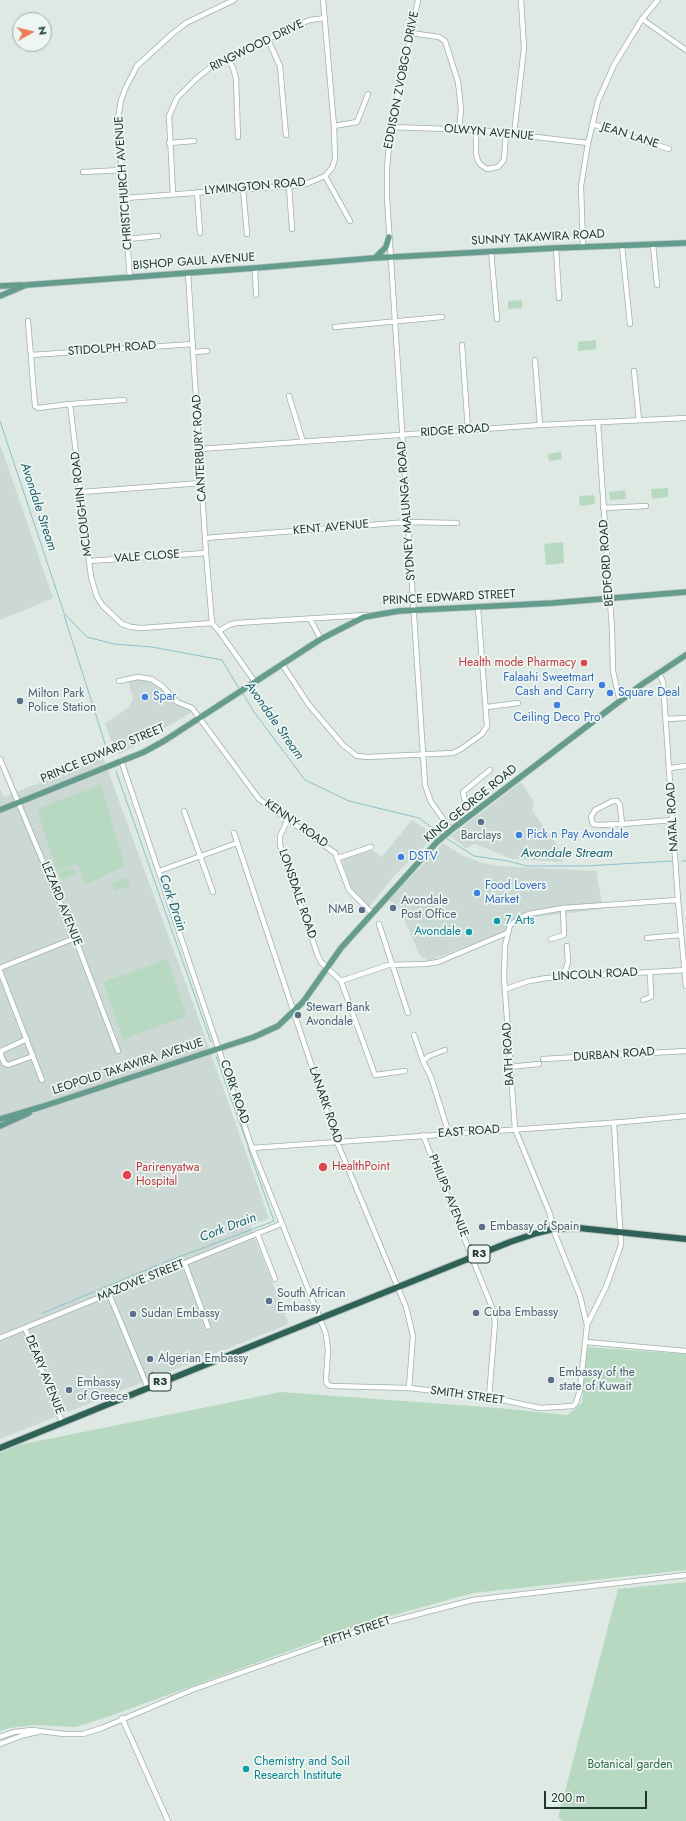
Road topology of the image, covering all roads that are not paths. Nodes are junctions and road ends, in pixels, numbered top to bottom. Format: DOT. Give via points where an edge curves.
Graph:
graph roads {
  1 [pos="234,0"];
  2 [pos="323,0"];
  3 [pos="418,0"];
  4 [pos="521,0"];
  5 [pos="658,0"];
  6 [pos="325,18"];
  7 [pos="642,20"];
  8 [pos="411,33"];
  9 [pos="268,40"];
  10 [pos="686,50"];
  11 [pos="228,59"];
  12 [pos="368,94"];
  13 [pos="592,124"];
  14 [pos="334,126"];
  15 [pos="391,127"];
  16 [pos="459,129"];
  17 [pos="476,130"];
  18 [pos="506,133"];
  19 [pos="514,134"];
  20 [pos="286,135"];
  21 [pos="238,137"];
  22 [pos="194,141"];
  23 [pos="588,143"];
  24 [pos="169,144"];
  25 [pos="669,149"];
  26 [pos="122,170"];
  27 [pos="83,172"];
  28 [pos="325,176"];
  29 [pos="289,186"];
  30 [pos="243,188"];
  31 [pos="198,192"];
  32 [pos="173,194"];
  33 [pos="125,198"];
  34 [pos="350,221"];
  35 [pos="292,229"];
  36 [pos="200,233"];
  37 [pos="247,234"];
  38 [pos="158,236"];
  39 [pos="389,237"];
  40 [pos="128,239"];
  41 [pos="686,243"];
  42 [pos="653,245"];
  43 [pos="583,246"];
  44 [pos="622,246"];
  45 [pos="556,248"];
  46 [pos="491,251"];
  47 [pos="391,257"];
  48 [pos="374,258"];
  49 [pos="254,268"];
  50 [pos="188,273"];
  51 [pos="130,278"];
  52 [pos="26,285"];
  53 [pos="657,285"];
  54 [pos="0,286"];
  55 [pos="256,295"];
  56 [pos="0,296"];
  57 [pos="559,298"];
  58 [pos="442,317"];
  59 [pos="497,319"];
  60 [pos="28,321"];
  61 [pos="395,321"];
  62 [pos="630,324"];
  63 [pos="335,327"];
  64 [pos="193,344"];
  65 [pos="462,345"];
  66 [pos="207,351"];
  67 [pos="194,352"];
  68 [pos="31,355"];
  69 [pos="535,360"];
  70 [pos="634,371"];
  71 [pos="289,396"];
  72 [pos="124,400"];
  73 [pos="70,404"];
  74 [pos="686,418"];
  75 [pos="639,420"];
  76 [pos="598,422"];
  77 [pos="540,426"];
  78 [pos="468,430"];
  79 [pos="402,435"];
  80 [pos="302,442"];
  81 [pos="200,449"];
  82 [pos="202,483"];
  83 [pos="81,492"];
  84 [pos="646,506"];
  85 [pos="603,508"];
  86 [pos="408,522"];
  87 [pos="457,523"];
  88 [pos="205,538"];
  89 [pos="206,553"];
  90 [pos="89,561"];
  91 [pos="686,592"];
  92 [pos="610,598"];
  93 [pos="478,608"];
  94 [pos="413,610"];
  95 [pos="376,614"];
  96 [pos="310,619"];
  97 [pos="212,623"];
  98 [pos="219,631"];
  99 [pos="321,638"];
  100 [pos="686,655"];
  101 [pos="282,664"];
  102 [pos="659,672"];
  103 [pos="119,681"];
  104 [pos="255,682"];
  105 [pos="620,702"];
  106 [pos="518,703"];
  107 [pos="487,707"];
  108 [pos="686,718"];
  109 [pos="200,719"];
  110 [pos="666,720"];
  111 [pos="424,755"];
  112 [pos="0,759"];
  113 [pos="122,760"];
  114 [pos="686,766"];
  115 [pos="670,768"];
  116 [pos="490,770"];
  117 [pos="18,803"];
  118 [pos="0,810"];
  119 [pos="184,811"];
  120 [pos="473,813"];
  121 [pos="288,819"];
  122 [pos="673,820"];
  123 [pos="622,824"];
  124 [pos="451,830"];
  125 [pos="234,833"];
  126 [pos="237,844"];
  127 [pos="371,847"];
  128 [pos="200,857"];
  129 [pos="338,858"];
  130 [pos="159,871"];
  131 [pos="213,892"];
  132 [pos="678,900"];
  133 [pos="563,908"];
  134 [pos="372,913"];
  135 [pos="379,924"];
  136 [pos="507,933"];
  137 [pos="682,935"];
  138 [pos="75,938"];
  139 [pos="647,938"];
  140 [pos="551,939"];
  141 [pos="567,946"];
  142 [pos="393,964"];
  143 [pos="326,967"];
  144 [pos="0,969"];
  145 [pos="686,970"];
  146 [pos="650,972"];
  147 [pos="562,977"];
  148 [pos="341,981"];
  149 [pos="686,986"];
  150 [pos="506,989"];
  151 [pos="643,1000"];
  152 [pos="294,1012"];
  153 [pos="408,1013"];
  154 [pos="414,1034"];
  155 [pos="27,1039"];
  156 [pos="219,1048"];
  157 [pos="445,1050"];
  158 [pos="118,1051"];
  159 [pos="686,1051"];
  160 [pos="33,1056"];
  161 [pos="543,1059"];
  162 [pos="423,1062"];
  163 [pos="539,1064"];
  164 [pos="509,1067"];
  165 [pos="405,1071"];
  166 [pos="42,1080"];
  167 [pos="44,1106"];
  168 [pos="686,1116"];
  169 [pos="0,1119"];
  170 [pos="614,1123"];
  171 [pos="0,1126"];
  172 [pos="515,1130"];
  173 [pos="448,1134"];
  174 [pos="423,1135"];
  175 [pos="338,1142"];
  176 [pos="252,1148"];
  177 [pos="281,1224"];
  178 [pos="553,1229"];
  179 [pos="622,1232"];
  180 [pos="257,1233"];
  181 [pos="686,1239"];
  182 [pos="473,1257"];
  183 [pos="185,1264"];
  184 [pos="275,1279"];
  185 [pos="398,1286"];
  186 [pos="109,1294"];
  187 [pos="320,1318"];
  188 [pos="588,1325"];
  189 [pos="208,1327"];
  190 [pos="25,1328"];
  191 [pos="0,1338"];
  192 [pos="586,1342"];
  193 [pos="686,1351"];
  194 [pos="326,1377"];
  195 [pos="148,1388"];
  196 [pos="409,1388"];
  197 [pos="488,1397"];
  198 [pos="62,1422"];
  199 [pos="0,1448"];
  200 [pos="686,1575"];
  201 [pos="122,1718"];
  202 [pos="42,1731"];
  203 [pos="0,1737"];
  204 [pos="0,1744"];
  205 [pos="168,1821"];
  1 -- 26 [label="street, CHRISTCHURCH AVENUE" via="186,23 134,70 119,110"];
  2 -- 6 [label="street"];
  3 -- 8 [label="street, EDDISON ZVOBGO DRIVE"];
  4 -- 19 [label="street" via="524,48"];
  5 -- 7 [label="street"];
  6 -- 9 [label="street, RINGWOOD DRIVE" via="310,20"];
  6 -- 14 [label="street"];
  7 -- 10 [label="street"];
  7 -- 13 [label="street" via="614,65 598,101"];
  8 -- 15 [label="street, EDDISON ZVOBGO DRIVE"];
  8 -- 16 [label="street" via="439,37 445,41 458,82 461,109"];
  9 -- 11 [label="street, RINGWOOD DRIVE"];
  9 -- 20 [label="street" via="280,66"];
  11 -- 21 [label="street" via="236,78"];
  11 -- 24 [label="street, RINGWOOD DRIVE" via="213,65 177,98 169,116"];
  12 -- 14 [label="street" via="357,123"];
  13 -- 23 [label="street"];
  13 -- 25 [label="street, JEAN LANE"];
  14 -- 28 [label="street" via="334,164"];
  15 -- 16 [label="street, OLWYN AVENUE"];
  15 -- 39 [label="street, EDDISON ZVOBGO DRIVE" via="386,167"];
  16 -- 17 [label="street, OLWYN AVENUE"];
  17 -- 18 [label="street, OLWYN AVENUE"];
  17 -- 18 [label="street" via="478,161 487,168 498,167 504,160"];
  18 -- 19 [label="street, OLWYN AVENUE"];
  19 -- 23 [label="street, OLWYN AVENUE"];
  22 -- 24 [label="street"];
  23 -- 43 [label="street" via="581,198"];
  24 -- 32 [label="street, RINGWOOD DRIVE"];
  26 -- 27 [label="street"];
  26 -- 33 [label="street, CHRISTCHURCH AVENUE"];
  28 -- 29 [label="street, LYMINGTON ROAD" via="306,184"];
  28 -- 34 [label="street"];
  29 -- 30 [label="street, LYMINGTON ROAD"];
  29 -- 35 [label="street"];
  30 -- 31 [label="street, LYMINGTON ROAD"];
  30 -- 37 [label="street"];
  31 -- 32 [label="street, LYMINGTON ROAD"];
  31 -- 36 [label="street"];
  32 -- 33 [label="street, LYMINGTON ROAD"];
  33 -- 40 [label="street, CHRISTCHURCH AVENUE"];
  38 -- 40 [label="street"];
  39 -- 47 [label="street, EDDISON ZVOBGO DRIVE"];
  39 -- 48 [label="main road" via="383,251"];
  40 -- 51 [label="street, CHRISTCHURCH AVENUE"];
  41 -- 42 [label="main road, SUNNY TAKAWIRA ROAD"];
  42 -- 44 [label="main road, SUNNY TAKAWIRA ROAD"];
  42 -- 53 [label="street"];
  43 -- 44 [label="main road, SUNNY TAKAWIRA ROAD"];
  43 -- 45 [label="main road, SUNNY TAKAWIRA ROAD"];
  44 -- 62 [label="street"];
  45 -- 46 [label="main road, SUNNY TAKAWIRA ROAD"];
  45 -- 57 [label="street"];
  46 -- 47 [label="main road, SUNNY TAKAWIRA ROAD"];
  46 -- 59 [label="street"];
  47 -- 48 [label="main road, BISHOP GAUL AVENUE"];
  47 -- 61 [label="street, SYDNEY MALUNGA ROAD"];
  48 -- 49 [label="main road, BISHOP GAUL AVENUE"];
  49 -- 50 [label="main road, BISHOP GAUL AVENUE"];
  49 -- 55 [label="street"];
  50 -- 51 [label="main road, BISHOP GAUL AVENUE"];
  50 -- 64 [label="street, CANTERBURY ROAD"];
  51 -- 52 [label="main road, BISHOP GAUL AVENUE"];
  52 -- 54 [label="main road"];
  52 -- 56 [label="main road, BISHOP GAUL AVENUE"];
  58 -- 61 [label="street"];
  60 -- 68 [label="street"];
  61 -- 63 [label="street"];
  61 -- 79 [label="street, SYDNEY MALUNGA ROAD"];
  64 -- 67 [label="street, CANTERBURY ROAD"];
  64 -- 68 [label="street, STIDOLPH ROAD"];
  65 -- 78 [label="street"];
  66 -- 67 [label="street"];
  67 -- 81 [label="street, CANTERBURY ROAD"];
  68 -- 73 [label="street" via="35,406 38,408"];
  69 -- 77 [label="street"];
  70 -- 75 [label="street"];
  71 -- 80 [label="street"];
  72 -- 73 [label="street"];
  73 -- 83 [label="street, MCLOUGHIN ROAD"];
  74 -- 75 [label="street, RIDGE ROAD"];
  75 -- 76 [label="street, RIDGE ROAD"];
  76 -- 77 [label="street, RIDGE ROAD"];
  76 -- 85 [label="street, BEDFORD ROAD"];
  77 -- 78 [label="street, RIDGE ROAD"];
  78 -- 79 [label="street, RIDGE ROAD"];
  79 -- 80 [label="street, RIDGE ROAD"];
  79 -- 86 [label="street, SYDNEY MALUNGA ROAD"];
  80 -- 81 [label="street, RIDGE ROAD"];
  81 -- 82 [label="street, CANTERBURY ROAD"];
  82 -- 83 [label="street"];
  82 -- 88 [label="street, CANTERBURY ROAD"];
  83 -- 90 [label="street, MCLOUGHIN ROAD"];
  84 -- 85 [label="street"];
  85 -- 92 [label="street, BEDFORD ROAD"];
  86 -- 87 [label="street, KENT AVENUE"];
  86 -- 88 [label="street, KENT AVENUE"];
  86 -- 94 [label="street, SYDNEY MALUNGA ROAD"];
  88 -- 89 [label="street, CANTERBURY ROAD"];
  89 -- 90 [label="street, VALE CLOSE"];
  89 -- 97 [label="street, CANTERBURY ROAD"];
  90 -- 97 [label="street, MCLOUGHIN ROAD" via="97,597 102,606 122,624 141,628"];
  91 -- 92 [label="main road, PRINCE EDWARD STREET"];
  92 -- 93 [label="main road, PRINCE EDWARD STREET"];
  92 -- 105 [label="street, BEDFORD ROAD" via="613,671"];
  93 -- 94 [label="main road, PRINCE EDWARD STREET"];
  93 -- 107 [label="street"];
  94 -- 95 [label="main road, PRINCE EDWARD STREET"];
  94 -- 111 [label="street, SYDNEY MALUNGA ROAD"];
  95 -- 96 [label="street"];
  95 -- 99 [label="main road, PRINCE EDWARD STREET" via="354,621"];
  96 -- 98 [label="street" via="236,623 229,624"];
  96 -- 99 [label="street"];
  97 -- 98 [label="street"];
  98 -- 104 [label="street"];
  99 -- 101 [label="main road, PRINCE EDWARD STREET"];
  100 -- 102 [label="main road, KING GEORGE ROAD"];
  101 -- 104 [label="main road, PRINCE EDWARD STREET"];
  101 -- 111 [label="street" via="309,706 352,753 368,757"];
  102 -- 105 [label="main road, KING GEORGE ROAD"];
  102 -- 110 [label="street, NATAL ROAD" via="663,682"];
  103 -- 109 [label="street, KENNY ROAD" via="138,676 151,679 162,686 177,702 192,708"];
  104 -- 109 [label="main road, PRINCE EDWARD STREET"];
  105 -- 120 [label="main road, KING GEORGE ROAD"];
  106 -- 107 [label="street"];
  107 -- 111 [label="street" via="487,726 482,734 458,751"];
  108 -- 110 [label="street"];
  109 -- 113 [label="main road, PRINCE EDWARD STREET" via="159,744"];
  109 -- 121 [label="street, KENNY ROAD" via="260,799"];
  110 -- 115 [label="street, NATAL ROAD"];
  111 -- 124 [label="street, SYDNEY MALUNGA ROAD" via="428,795"];
  112 -- 117 [label="street, LEZARD AVENUE"];
  113 -- 117 [label="main road, PRINCE EDWARD STREET"];
  113 -- 130 [label="street, CORK ROAD"];
  114 -- 115 [label="street"];
  115 -- 122 [label="street, NATAL ROAD"];
  116 -- 120 [label="street" via="464,792 465,802"];
  117 -- 118 [label="main road, PRINCE EDWARD STREET"];
  117 -- 138 [label="street, LEZARD AVENUE"];
  119 -- 128 [label="street"];
  120 -- 124 [label="main road, KING GEORGE ROAD"];
  121 -- 129 [label="street, KENNY ROAD" via="332,849"];
  121 -- 143 [label="street, LONSDALE ROAD" via="280,836 280,845 316,951"];
  122 -- 123 [label="street"];
  122 -- 132 [label="street, NATAL ROAD"];
  123 -- 123 [label="street" via="595,825 592,817 595,810 616,801 620,804"];
  124 -- 134 [label="main road, KING GEORGE ROAD"];
  125 -- 126 [label="street, LANARK ROAD"];
  126 -- 128 [label="street"];
  126 -- 152 [label="street, LANARK ROAD"];
  127 -- 129 [label="street"];
  128 -- 130 [label="street"];
  128 -- 131 [label="street"];
  129 -- 134 [label="street, KENNY ROAD" via="349,890"];
  130 -- 156 [label="street, CORK ROAD"];
  132 -- 133 [label="street"];
  132 -- 137 [label="street, NATAL ROAD"];
  133 -- 136 [label="street" via="522,917 510,925"];
  133 -- 140 [label="street" via="564,935"];
  134 -- 143 [label="main road, KING GEORGE ROAD"];
  135 -- 142 [label="street"];
  136 -- 142 [label="street" via="434,963"];
  136 -- 150 [label="street, BATH ROAD" via="504,977"];
  137 -- 139 [label="street"];
  137 -- 145 [label="street, NATAL ROAD"];
  138 -- 144 [label="street"];
  138 -- 158 [label="street, LEZARD AVENUE"];
  141 -- 147 [label="street" via="568,962"];
  142 -- 148 [label="street"];
  142 -- 153 [label="street"];
  143 -- 148 [label="street, LONSDALE ROAD"];
  143 -- 152 [label="main road, KING GEORGE ROAD"];
  144 -- 155 [label="street"];
  145 -- 146 [label="street, LINCOLN ROAD"];
  145 -- 149 [label="street, NATAL ROAD"];
  146 -- 147 [label="street, LINCOLN ROAD"];
  146 -- 151 [label="street" via="651,998"];
  147 -- 150 [label="street, LINCOLN ROAD" via="529,981"];
  148 -- 165 [label="street" via="375,1076"];
  150 -- 164 [label="street, BATH ROAD"];
  152 -- 156 [label="main road, KING GEORGE ROAD" via="278,1026 264,1033"];
  152 -- 175 [label="street, LANARK ROAD"];
  154 -- 162 [label="street"];
  155 -- 160 [label="street"];
  155 -- 160 [label="street" via="1,1051 1,1055 4,1063 8,1065"];
  156 -- 167 [label="main road, LEOPOLD TAKAWIRA AVENUE"];
  156 -- 176 [label="street, CORK ROAD"];
  157 -- 162 [label="street" via="429,1056"];
  159 -- 161 [label="street, DURBAN ROAD"];
  160 -- 166 [label="street"];
  162 -- 173 [label="street" via="431,1077"];
  163 -- 164 [label="street"];
  164 -- 172 [label="street, BATH ROAD"];
  167 -- 169 [label="main road, LEOPOLD TAKAWIRA AVENUE"];
  167 -- 171 [label="main road, LEOPOLD TAKAWIRA AVENUE"];
  168 -- 170 [label="street, EAST ROAD"];
  170 -- 172 [label="street, EAST ROAD"];
  170 -- 179 [label="street"];
  172 -- 173 [label="street, EAST ROAD"];
  172 -- 178 [label="street, BATH ROAD" via="550,1214"];
  173 -- 174 [label="street, EAST ROAD"];
  174 -- 175 [label="street, EAST ROAD"];
  174 -- 182 [label="street, PHILIPS AVENUE"];
  175 -- 176 [label="street, EAST ROAD"];
  175 -- 185 [label="street, LANARK ROAD"];
  176 -- 177 [label="street, CORK ROAD"];
  177 -- 180 [label="street, MAZOWE STREET"];
  177 -- 187 [label="street, CORK ROAD"];
  178 -- 179 [label="highway, R3"];
  178 -- 182 [label="highway, R3" via="522,1237"];
  178 -- 188 [label="street, BATH ROAD" via="580,1296"];
  179 -- 181 [label="highway, R3"];
  179 -- 188 [label="street" via="622,1245"];
  180 -- 183 [label="street, MAZOWE STREET"];
  180 -- 184 [label="street"];
  182 -- 185 [label="highway, R3"];
  182 -- 197 [label="street, PHILIPS AVENUE" via="494,1318"];
  183 -- 186 [label="street, MAZOWE STREET"];
  183 -- 189 [label="street"];
  185 -- 187 [label="highway, R3"];
  185 -- 196 [label="street, LANARK ROAD" via="413,1336"];
  186 -- 190 [label="street, MAZOWE STREET"];
  186 -- 195 [label="street"];
  187 -- 194 [label="street, CORK ROAD" via="327,1340"];
  187 -- 195 [label="highway, R3"];
  188 -- 192 [label="street, BATH ROAD"];
  190 -- 191 [label="street, MAZOWE STREET"];
  190 -- 198 [label="street, DEARY AVENUE"];
  192 -- 193 [label="street"];
  192 -- 197 [label="street, SMITH STREET" via="579,1398 573,1406 540,1408"];
  194 -- 196 [label="street, SMITH STREET" via="330,1386"];
  195 -- 198 [label="highway, R3"];
  196 -- 197 [label="street, SMITH STREET"];
  198 -- 199 [label="highway, R3"];
  200 -- 201 [label="street, FIFTH STREET" via="498,1596 452,1604 379,1624 192,1690"];
  201 -- 202 [label="street, FIFTH STREET" via="83,1734"];
  201 -- 205 [label="street"];
  202 -- 203 [label="street, FIFTH STREET" via="14,1732"];
  202 -- 204 [label="street, FIFTH STREET"];
}
